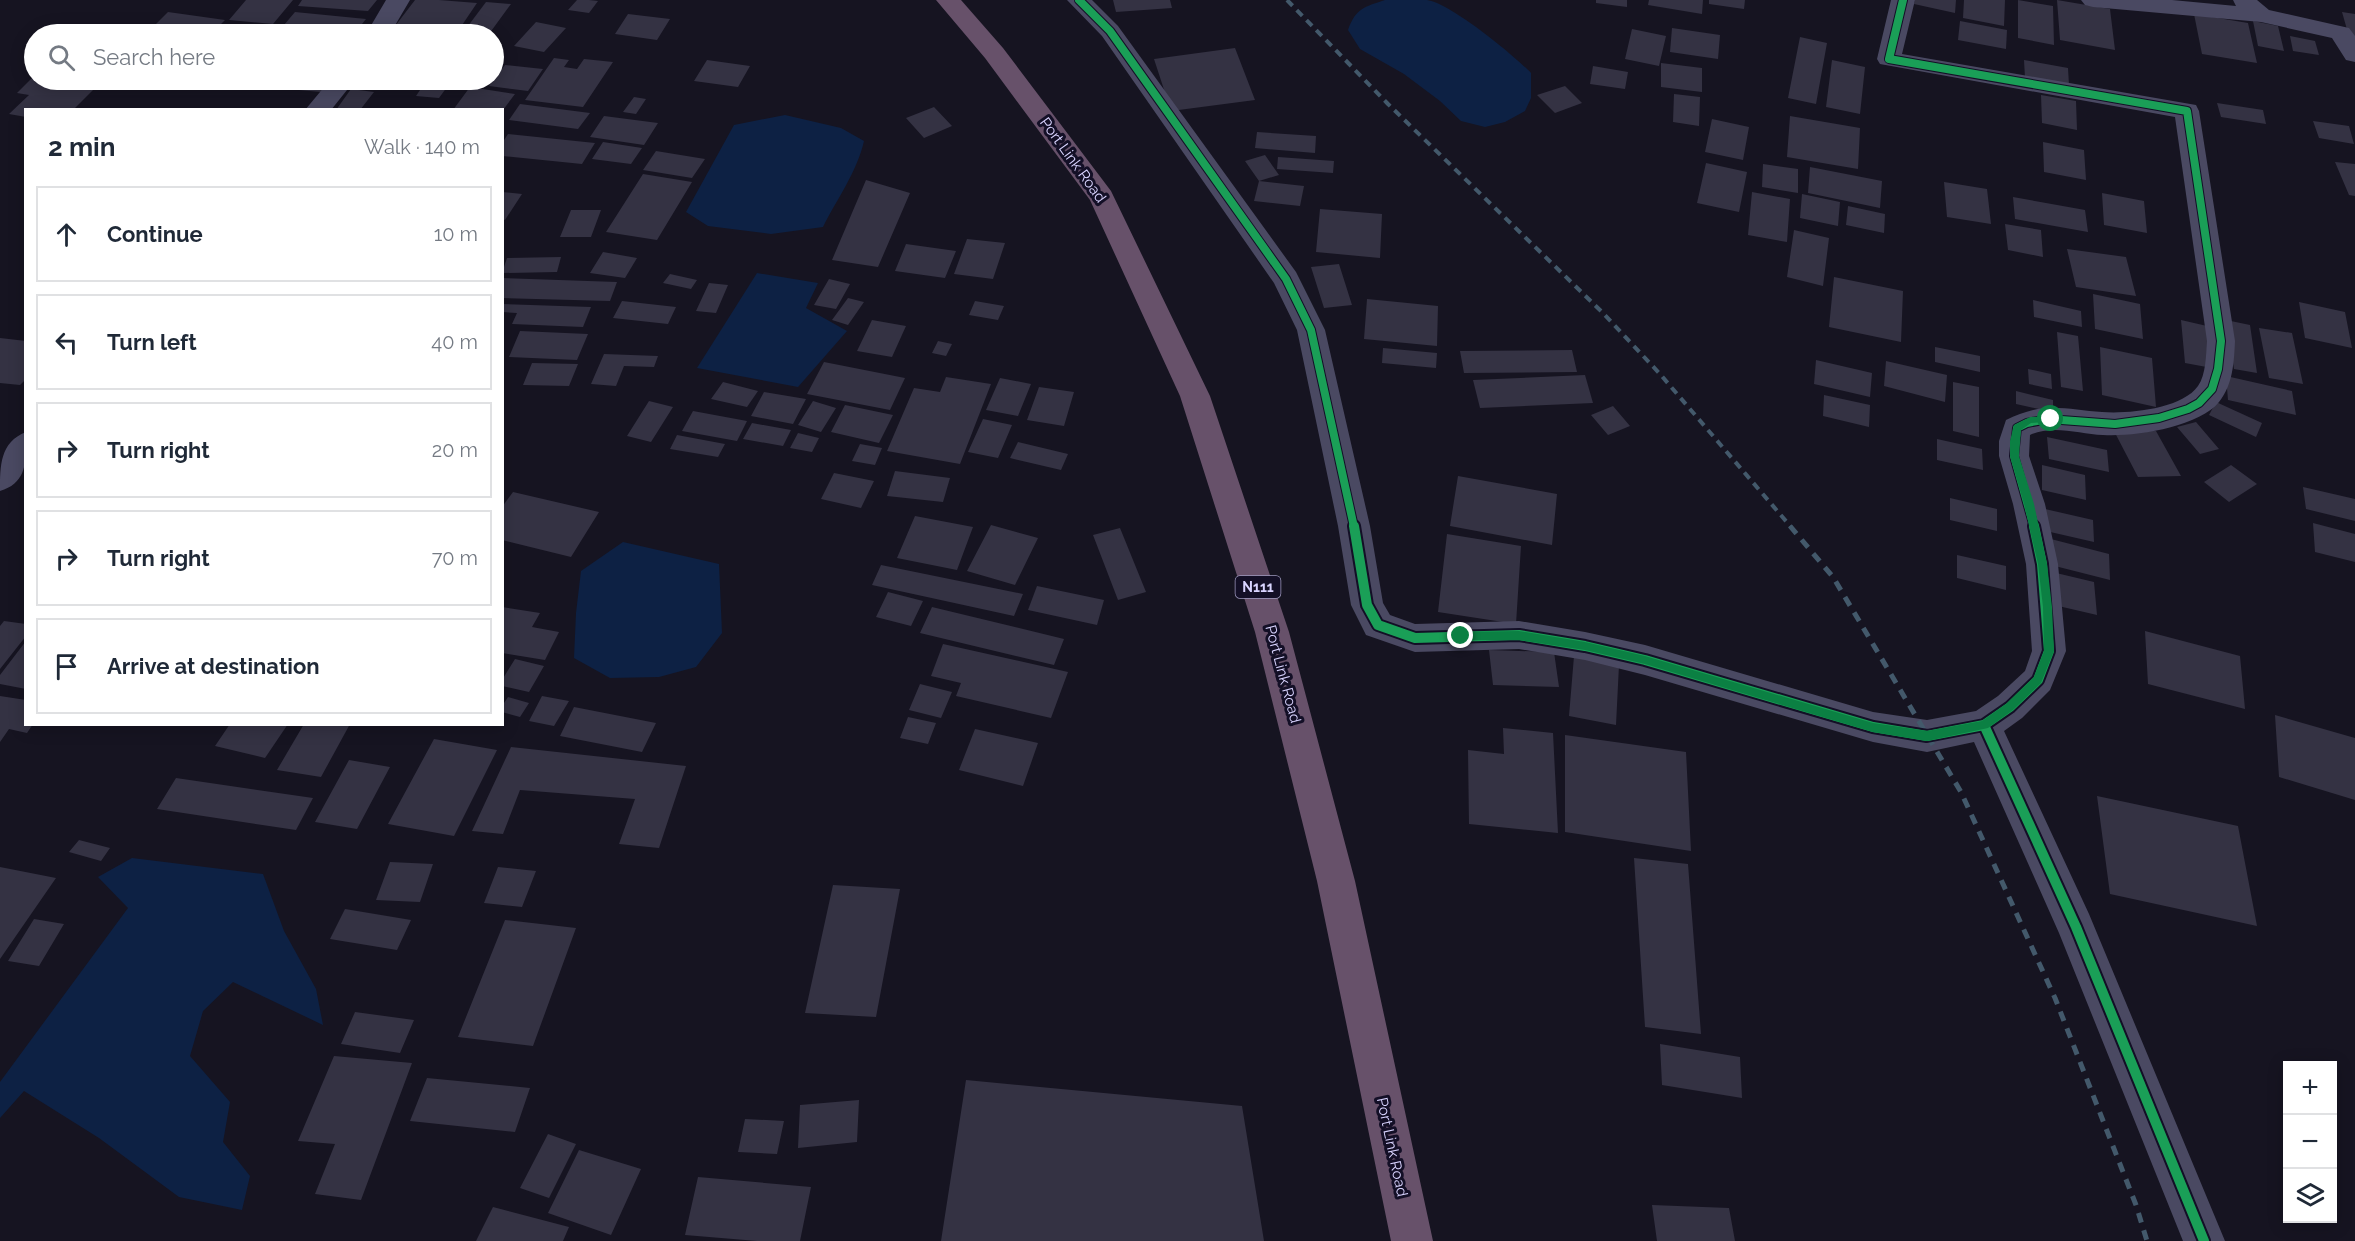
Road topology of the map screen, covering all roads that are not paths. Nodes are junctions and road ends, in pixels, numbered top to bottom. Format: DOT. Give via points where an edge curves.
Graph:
graph roads {
  1 [pos="398,0"];
  2 [pos="948,0"];
  3 [pos="1078,0"];
  4 [pos="1903,0"];
  5 [pos="2093,0"];
  6 [pos="2252,8"];
  7 [pos="384,24"];
  8 [pos="2355,55"];
  9 [pos="334,90"];
  10 [pos="319,108"];
  11 [pos="24,447"];
  12 [pos="0,478"];
  13 [pos="1984,725"];
  14 [pos="1412,1241"];
  15 [pos="2204,1241"];
  1 -- 7 [label="street"];
  2 -- 14 [label="highway, Port Link Road / N111" via="994,52 1102,197 1196,396 1278,655 1335,881"];
  3 -- 13 [label="street" via="1110,31 1286,279 1311,330 1354,526 1367,605 1378,625 1415,638 1519,635 1585,646 1884,729 1927,736"];
  4 -- 13 [label="street" via="1889,59 2187,111 2221,341 2218,371 2208,394 2196,404 2138,423 2051,419 2030,420 2017,428 2014,456 2042,564 2049,651 2038,680"];
  5 -- 6 [label="street"];
  6 -- 8 [label="street" via="2341,33"];
  9 -- 10 [label="street"];
  11 -- 12 [label="street"];
  13 -- 15 [label="street" via="2076,927"];
}
